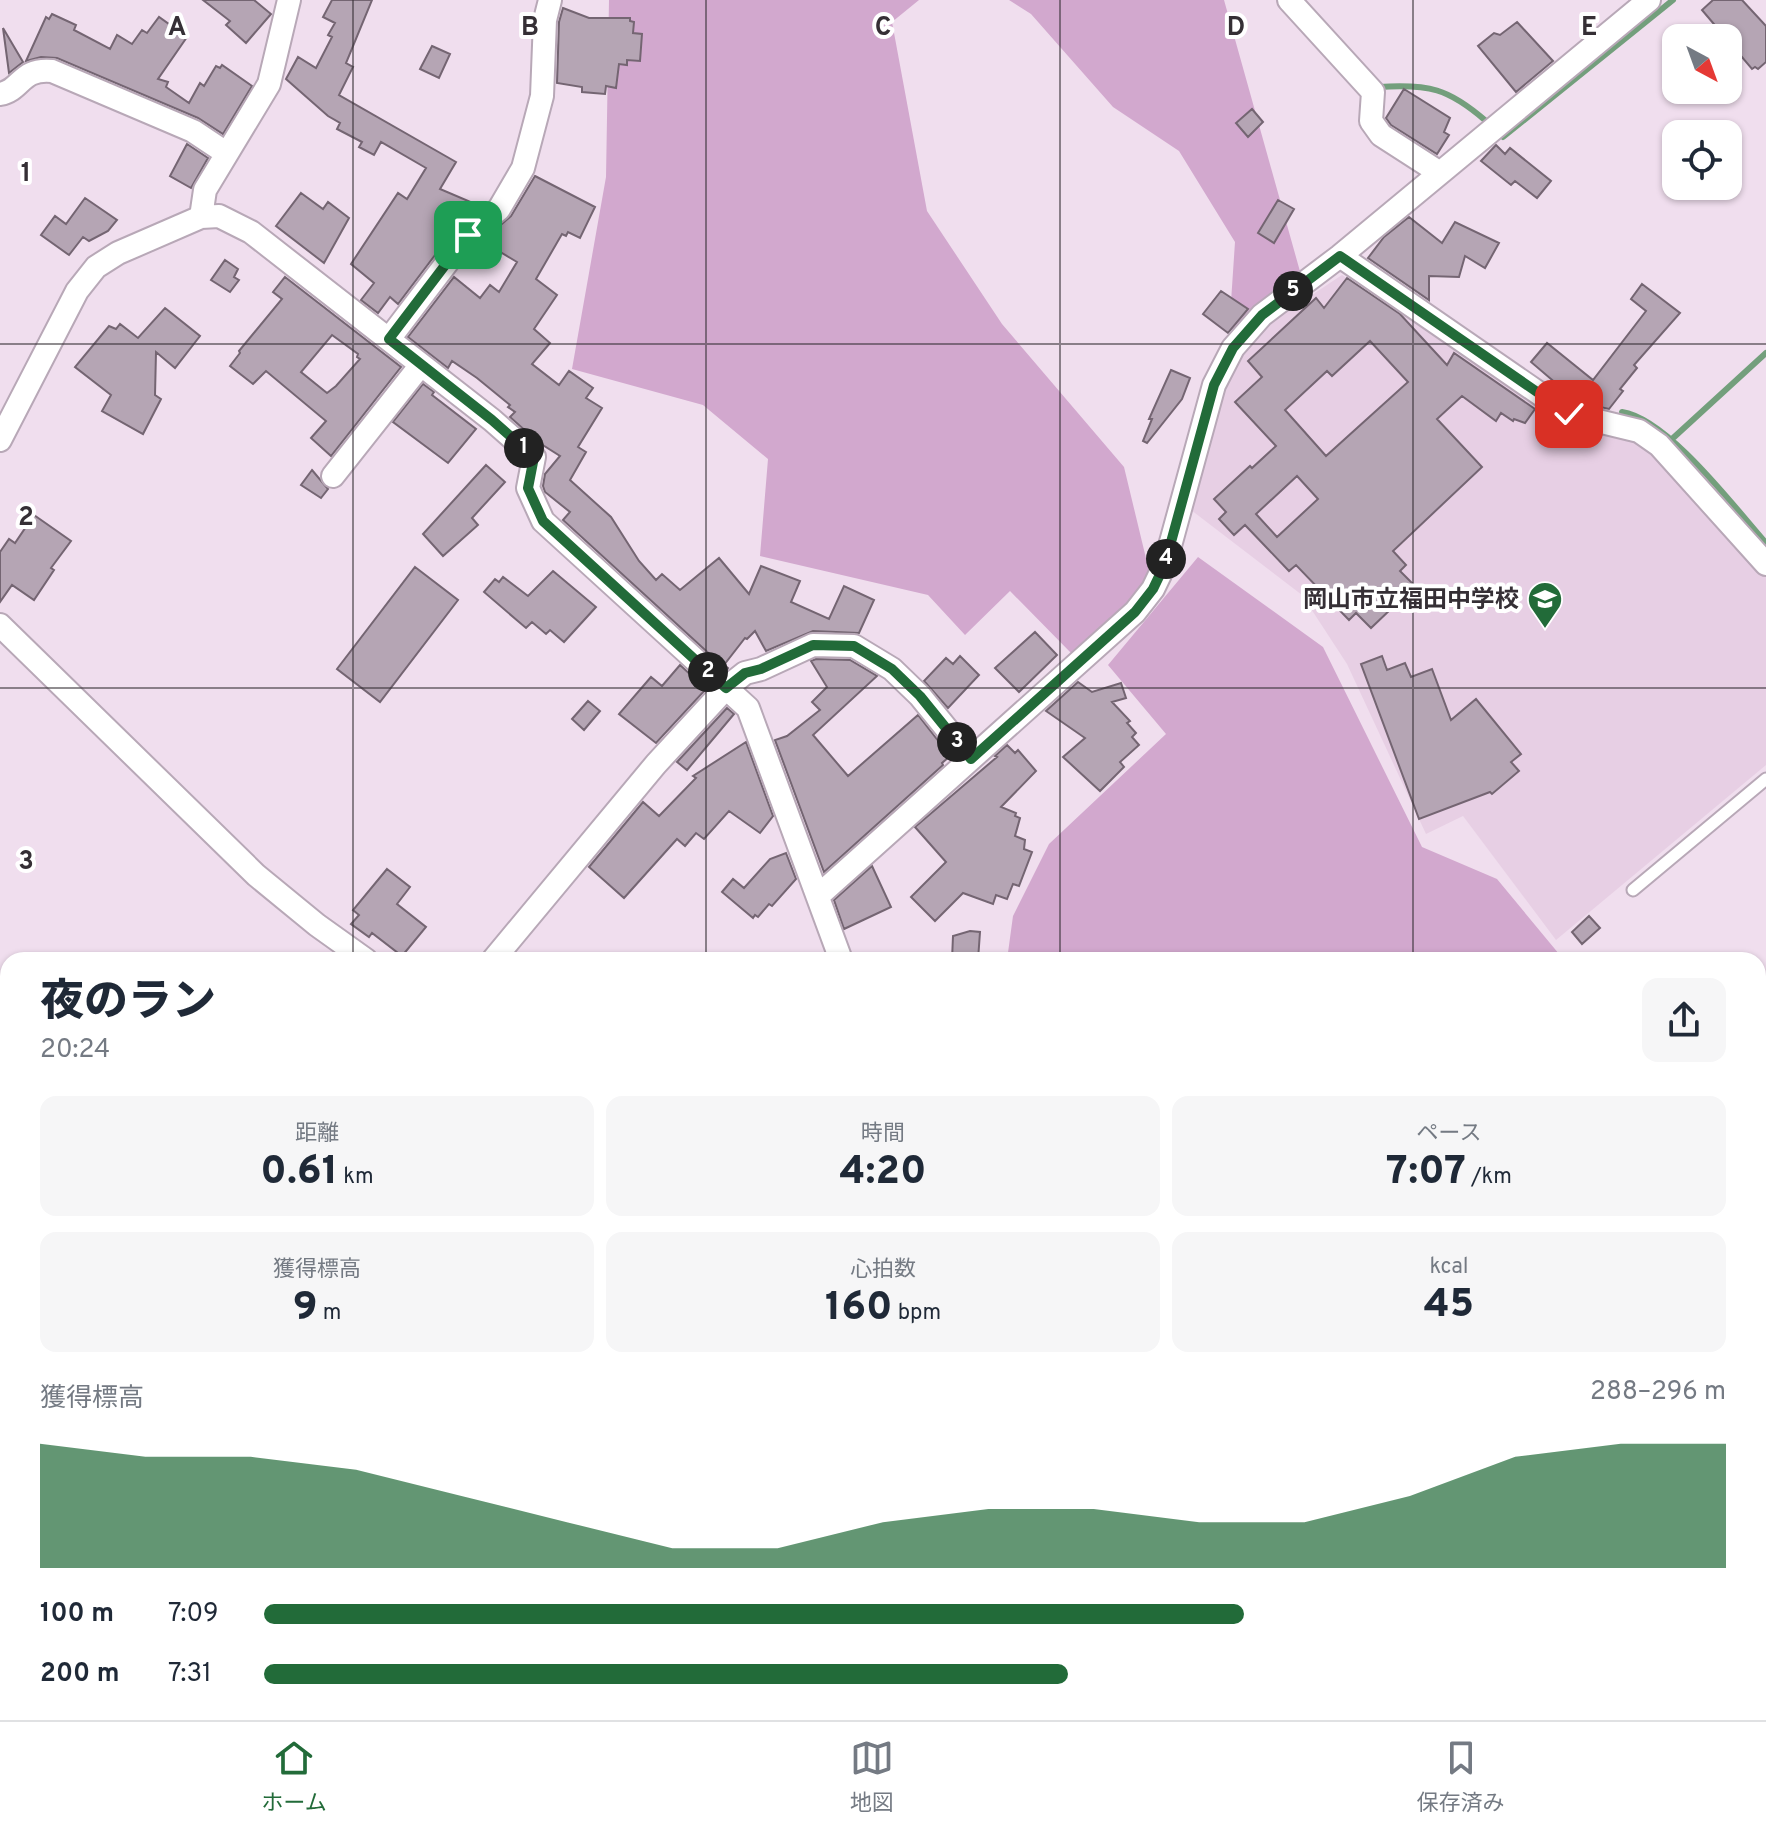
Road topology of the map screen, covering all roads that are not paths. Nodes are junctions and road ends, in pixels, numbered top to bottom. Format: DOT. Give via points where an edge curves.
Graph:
graph roads {
  1 [pos="289,0"];
  2 [pos="550,0"];
  3 [pos="1289,0"];
  4 [pos="1649,0"];
  5 [pos="0,94"];
  6 [pos="226,153"];
  7 [pos="1440,173"];
  8 [pos="201,217"];
  9 [pos="1340,256"];
  10 [pos="389,339"];
  11 [pos="420,366"];
  12 [pos="0,440"];
  13 [pos="333,476"];
  14 [pos="1766,564"];
  15 [pos="0,625"];
  16 [pos="726,688"];
  17 [pos="971,759"];
  18 [pos="1766,779"];
  19 [pos="1633,890"];
  20 [pos="818,896"];
  21 [pos="355,952"];
  22 [pos="500,952"];
  23 [pos="838,952"];
  1 -- 6 [label="street" via="269,84"];
  2 -- 10 [label="street" via="542,96 523,168 499,209 468,235"];
  3 -- 7 [label="street" via="1373,92 1371,121 1381,135"];
  4 -- 7 [label="street"];
  5 -- 6 [label="street" via="24,77 52,71 193,131"];
  6 -- 8 [label="street" via="205,190"];
  7 -- 9 [label="street"];
  8 -- 10 [label="street" via="219,216 251,232"];
  8 -- 12 [label="street" via="96,267 77,291"];
  9 -- 14 [label="street" via="1569,414 1639,431 1659,445"];
  9 -- 17 [label="street" via="1262,315 1233,348 1214,385 1165,564 1153,589 1135,612"];
  10 -- 11 [label="street"];
  11 -- 13 [label="street"];
  11 -- 16 [label="street" via="534,457 528,488 543,521"];
  15 -- 21 [label="street" via="256,875"];
  16 -- 17 [label="street" via="745,673 813,645 854,646 892,669 920,696"];
  16 -- 20 [label="street" via="748,708"];
  16 -- 22 [label="street"];
  17 -- 20 [label="street"];
  18 -- 19 [label="lane"];
  20 -- 23 [label="street"];
}
